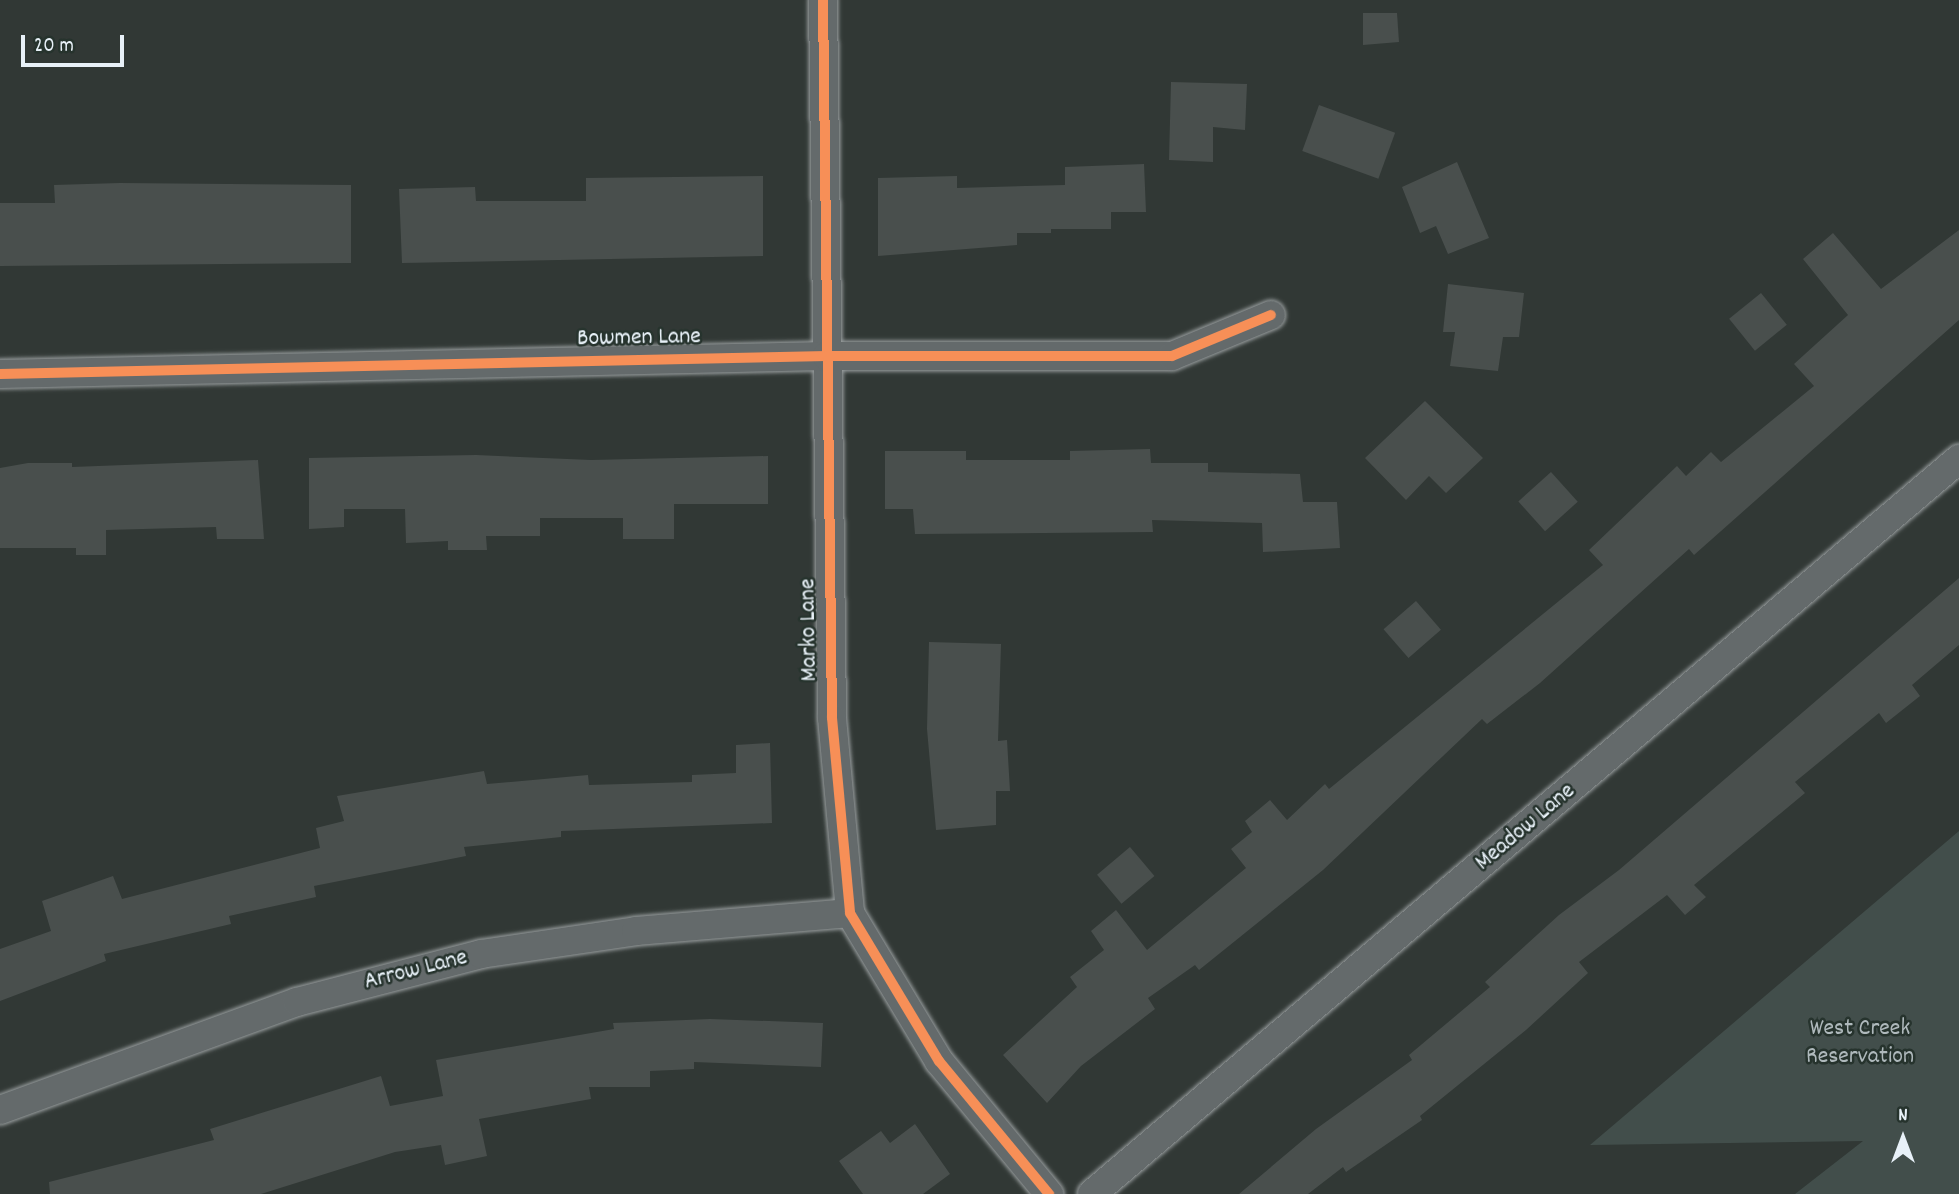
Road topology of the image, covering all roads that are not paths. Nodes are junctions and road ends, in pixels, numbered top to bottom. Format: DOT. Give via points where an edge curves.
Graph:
graph roads {
  1 [pos="823,0"];
  2 [pos="1271,315"];
  3 [pos="827,356"];
  4 [pos="0,374"];
  5 [pos="1959,459"];
  6 [pos="850,913"];
  7 [pos="0,1110"];
  8 [pos="1049,1194"];
  9 [pos="1092,1194"];
  1 -- 3 [label="street, Marko Lane"];
  2 -- 3 [label="street, Bowmen Lane" via="1172,356"];
  3 -- 4 [label="street, Bowmen Lane"];
  3 -- 6 [label="street, Marko Lane" via="832,718"];
  5 -- 9 [label="street, Meadow Lane"];
  6 -- 7 [label="street, Arrow Lane" via="636,931 481,954 297,1002"];
  6 -- 8 [label="street, Marko Lane" via="939,1061"];
}
